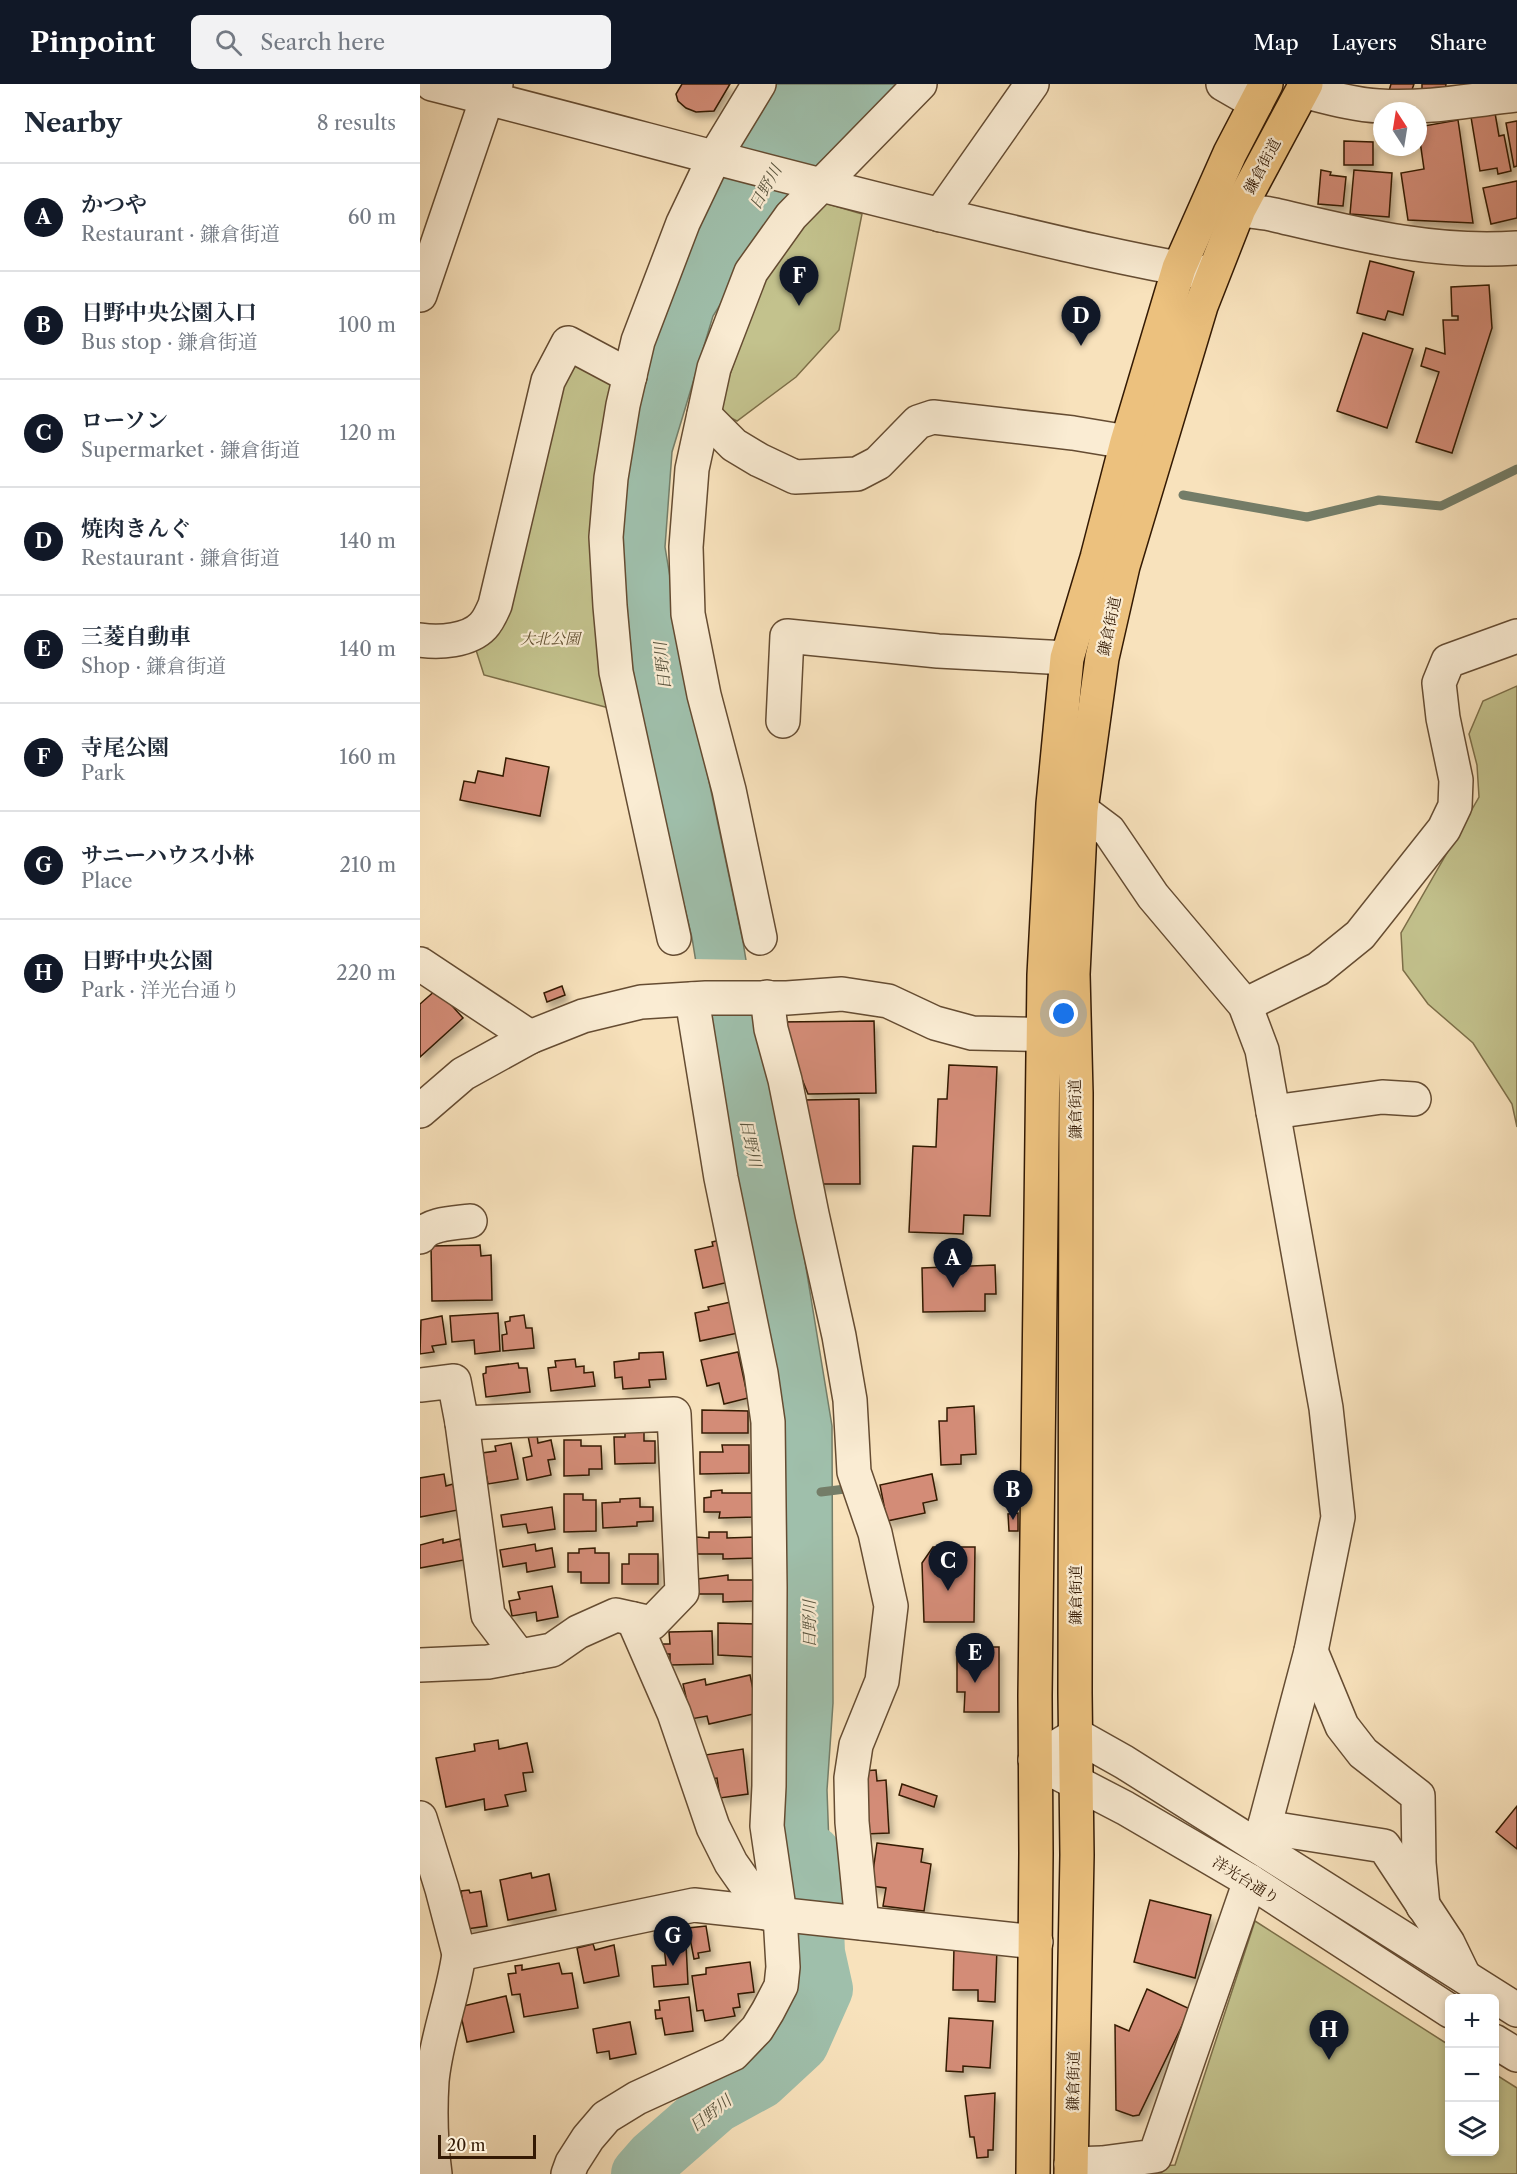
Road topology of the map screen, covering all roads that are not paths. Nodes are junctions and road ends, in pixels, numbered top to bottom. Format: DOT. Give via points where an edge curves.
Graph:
graph roads {
  1 [pos="432,84"];
  2 [pos="759,84"];
  3 [pos="920,84"];
  4 [pos="1032,84"];
  5 [pos="1223,84"];
  6 [pos="1304,87"];
  7 [pos="491,91"];
  8 [pos="1261,94"];
  9 [pos="1517,95"];
  10 [pos="718,159"];
  11 [pos="821,185"];
  12 [pos="1224,205"];
  13 [pos="940,215"];
  14 [pos="1517,248"];
  15 [pos="1179,268"];
  16 [pos="1213,274"];
  17 [pos="420,295"];
  18 [pos="630,376"];
  19 [pos="704,415"];
  20 [pos="1127,442"];
  21 [pos="1517,636"];
  22 [pos="420,640"];
  23 [pos="1067,658"];
  24 [pos="783,721"];
  25 [pos="1081,810"];
  26 [pos="674,938"];
  27 [pos="760,938"];
  28 [pos="420,964"];
  29 [pos="761,997"];
  30 [pos="699,998"];
  31 [pos="1245,1005"];
  32 [pos="1059,1035"];
  33 [pos="530,1037"];
  34 [pos="1414,1099"];
  35 [pos="420,1111"];
  36 [pos="1273,1112"];
  37 [pos="470,1221"];
  38 [pos="420,1237"];
  39 [pos="420,1385"];
  40 [pos="462,1423"];
  41 [pos="633,1619"];
  42 [pos="1311,1651"];
  43 [pos="519,1656"];
  44 [pos="420,1665"];
  45 [pos="1076,1735"];
  46 [pos="1035,1760"];
  47 [pos="1077,1783"];
  48 [pos="422,1829"];
  49 [pos="1262,1837"];
  50 [pos="1250,1881"];
  51 [pos="1423,1906"];
  52 [pos="779,1914"];
  53 [pos="857,1922"];
  54 [pos="1035,1942"];
  55 [pos="459,1954"];
  56 [pos="1464,1976"];
  57 [pos="1445,2008"];
  58 [pos="1517,2010"];
  59 [pos="1499,2044"];
  60 [pos="1517,2055"];
  61 [pos="1071,2169"];
  62 [pos="435,2174"];
  63 [pos="568,2174"];
  64 [pos="1033,2174"];
  1 -- 7 [label="street"];
  2 -- 10 [label="street"];
  3 -- 11 [label="street"];
  4 -- 13 [label="street"];
  5 -- 8 [label="street"];
  6 -- 9 [label="street" via="1334,99 1379,106"];
  6 -- 12 [label="main road, 鎌倉街道"];
  7 -- 10 [label="street"];
  7 -- 17 [label="street"];
  8 -- 12 [label="main road, 鎌倉街道" via="1230,153"];
  10 -- 11 [label="street"];
  10 -- 18 [label="street" via="683,223 638,341"];
  11 -- 13 [label="street"];
  11 -- 19 [label="street" via="791,216 751,272 714,368"];
  12 -- 14 [label="street" via="1414,246"];
  12 -- 15 [label="main road, 鎌倉街道"];
  12 -- 16 [label="main road, 鎌倉街道"];
  13 -- 15 [label="street"];
  15 -- 16 [label="street"];
  15 -- 20 [label="main road, 鎌倉街道"];
  16 -- 25 [label="main road, 鎌倉街道" via="1123,566 1102,658"];
  18 -- 22 [label="street" via="568,343 548,381 495,605 483,627 461,638 437,643"];
  18 -- 26 [label="street" via="611,478 606,537 610,606 616,672"];
  19 -- 20 [label="street" via="734,445 795,477 857,474 878,463 918,422 933,417"];
  19 -- 27 [label="street" via="692,469 686,547 688,614"];
  20 -- 23 [label="main road, 鎌倉街道"];
  21 -- 31 [label="street" via="1448,661 1439,682 1456,780 1455,806 1444,829 1360,935 1318,969"];
  23 -- 24 [label="street" via="938,651 787,636"];
  23 -- 32 [label="main road, 鎌倉街道" via="1053,804 1044,964"];
  25 -- 31 [label="street" via="1108,831 1153,896"];
  25 -- 32 [label="main road, 鎌倉街道" via="1073,974"];
  28 -- 33 [label="street"];
  29 -- 30 [label="street"];
  29 -- 32 [label="street" via="842,994 888,1001 935,1023 972,1033"];
  29 -- 53 [label="street" via="785,1080 839,1336 850,1400 854,1472 875,1533 891,1606 882,1681 856,1745 851,1778"];
  30 -- 33 [label="street" via="641,1002 584,1016"];
  30 -- 52 [label="street" via="721,1178 768,1422 767,1826"];
  31 -- 36 [label="street" via="1262,1050"];
  32 -- 45 [label="main road, 鎌倉街道" via="1076,1093"];
  32 -- 46 [label="main road, 鎌倉街道"];
  33 -- 35 [label="street" via="463,1074"];
  34 -- 36 [label="street" via="1382,1097"];
  36 -- 42 [label="street" via="1326,1408 1338,1517"];
  37 -- 38 [label="street" via="449,1223 423,1232"];
  39 -- 40 [label="street" via="454,1381"];
  40 -- 41 [label="street" via="674,1414 682,1592 652,1623"];
  40 -- 43 [label="street" via="488,1615"];
  41 -- 43 [label="street" via="616,1615 578,1632 552,1650"];
  41 -- 52 [label="street" via="674,1713 713,1827 731,1863"];
  42 -- 49 [label="street"];
  42 -- 51 [label="street" via="1342,1726 1363,1753 1418,1796"];
  43 -- 44 [label="street" via="488,1662"];
  45 -- 46 [label="street"];
  45 -- 47 [label="main road, 鎌倉街道"];
  45 -- 49 [label="street"];
  46 -- 47 [label="street, 洋光台通り"];
  46 -- 54 [label="main road, 鎌倉街道"];
  47 -- 50 [label="street, 洋光台通り"];
  47 -- 61 [label="main road, 鎌倉街道"];
  48 -- 55 [label="street"];
  49 -- 51 [label="street" via="1384,1846"];
  49 -- 56 [label="street"];
  50 -- 57 [label="street, 洋光台通り"];
  50 -- 61 [label="street" via="1155,2156"];
  51 -- 56 [label="street"];
  52 -- 53 [label="street"];
  52 -- 55 [label="street" via="694,1905"];
  52 -- 63 [label="street" via="781,1986 757,2029 733,2054 637,2098 606,2117 588,2138"];
  53 -- 54 [label="street"];
  54 -- 64 [label="main road, 鎌倉街道"];
  55 -- 62 [label="street" via="432,2080"];
  56 -- 58 [label="street"];
  59 -- 60 [label="street"];
}
